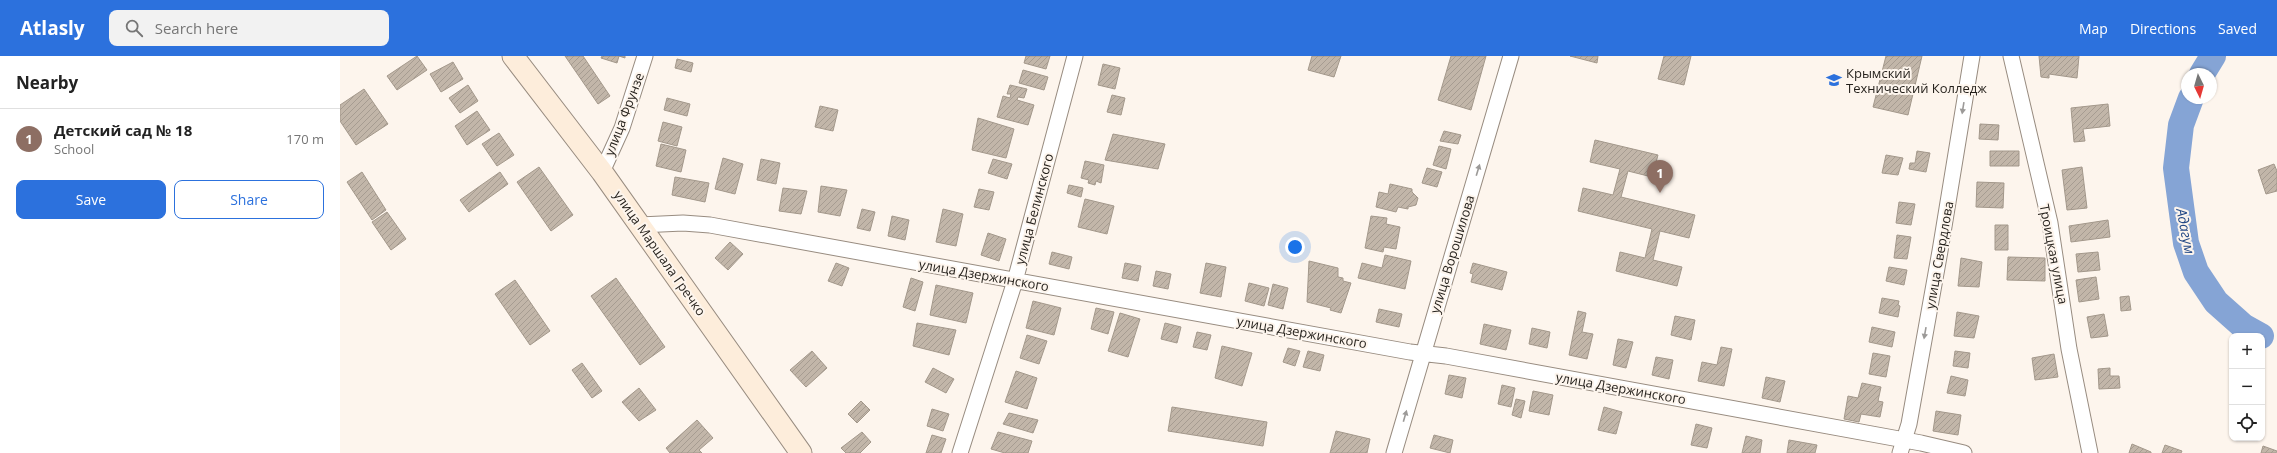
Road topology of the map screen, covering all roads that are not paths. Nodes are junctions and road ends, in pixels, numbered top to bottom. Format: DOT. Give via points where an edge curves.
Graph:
graph roads {
  1 [pos="514,56"];
  2 [pos="645,56"];
  3 [pos="1075,56"];
  4 [pos="1512,56"];
  5 [pos="1972,56"];
  6 [pos="2012,56"];
  7 [pos="602,172"];
  8 [pos="640,225"];
  9 [pos="1015,281"];
  10 [pos="1423,353"];
  11 [pos="1902,447"];
  12 [pos="794,449"];
  13 [pos="960,453"];
  14 [pos="1394,453"];
  15 [pos="1964,453"];
  16 [pos="2090,453"];
  1 -- 7 [label="main road, улица Маршала Гречко"];
  2 -- 7 [label="street, улица Фрунзе" via="622,128"];
  3 -- 9 [label="street, улица Белинского"];
  10 -- 4 [label="street, улица Ворошилова, one-way"];
  5 -- 11 [label="street, улица Свердлова, one-way" via="1939,258"];
  6 -- 16 [label="street, Троицкая улица" via="2050,223 2069,348"];
  7 -- 8 [label="main road, улица Маршала Гречко"];
  8 -- 9 [label="street, улица Дзержинского" via="710,225"];
  8 -- 12 [label="main road, улица Маршала Гречко"];
  9 -- 10 [label="street, улица Дзержинского"];
  9 -- 13 [label="street, улица Белинского"];
  10 -- 11 [label="street, улица Дзержинского" via="1454,357"];
  14 -- 10 [label="street, улица Ворошилова, one-way"];
  11 -- 15 [label="street, улица Дзержинского"];
}
